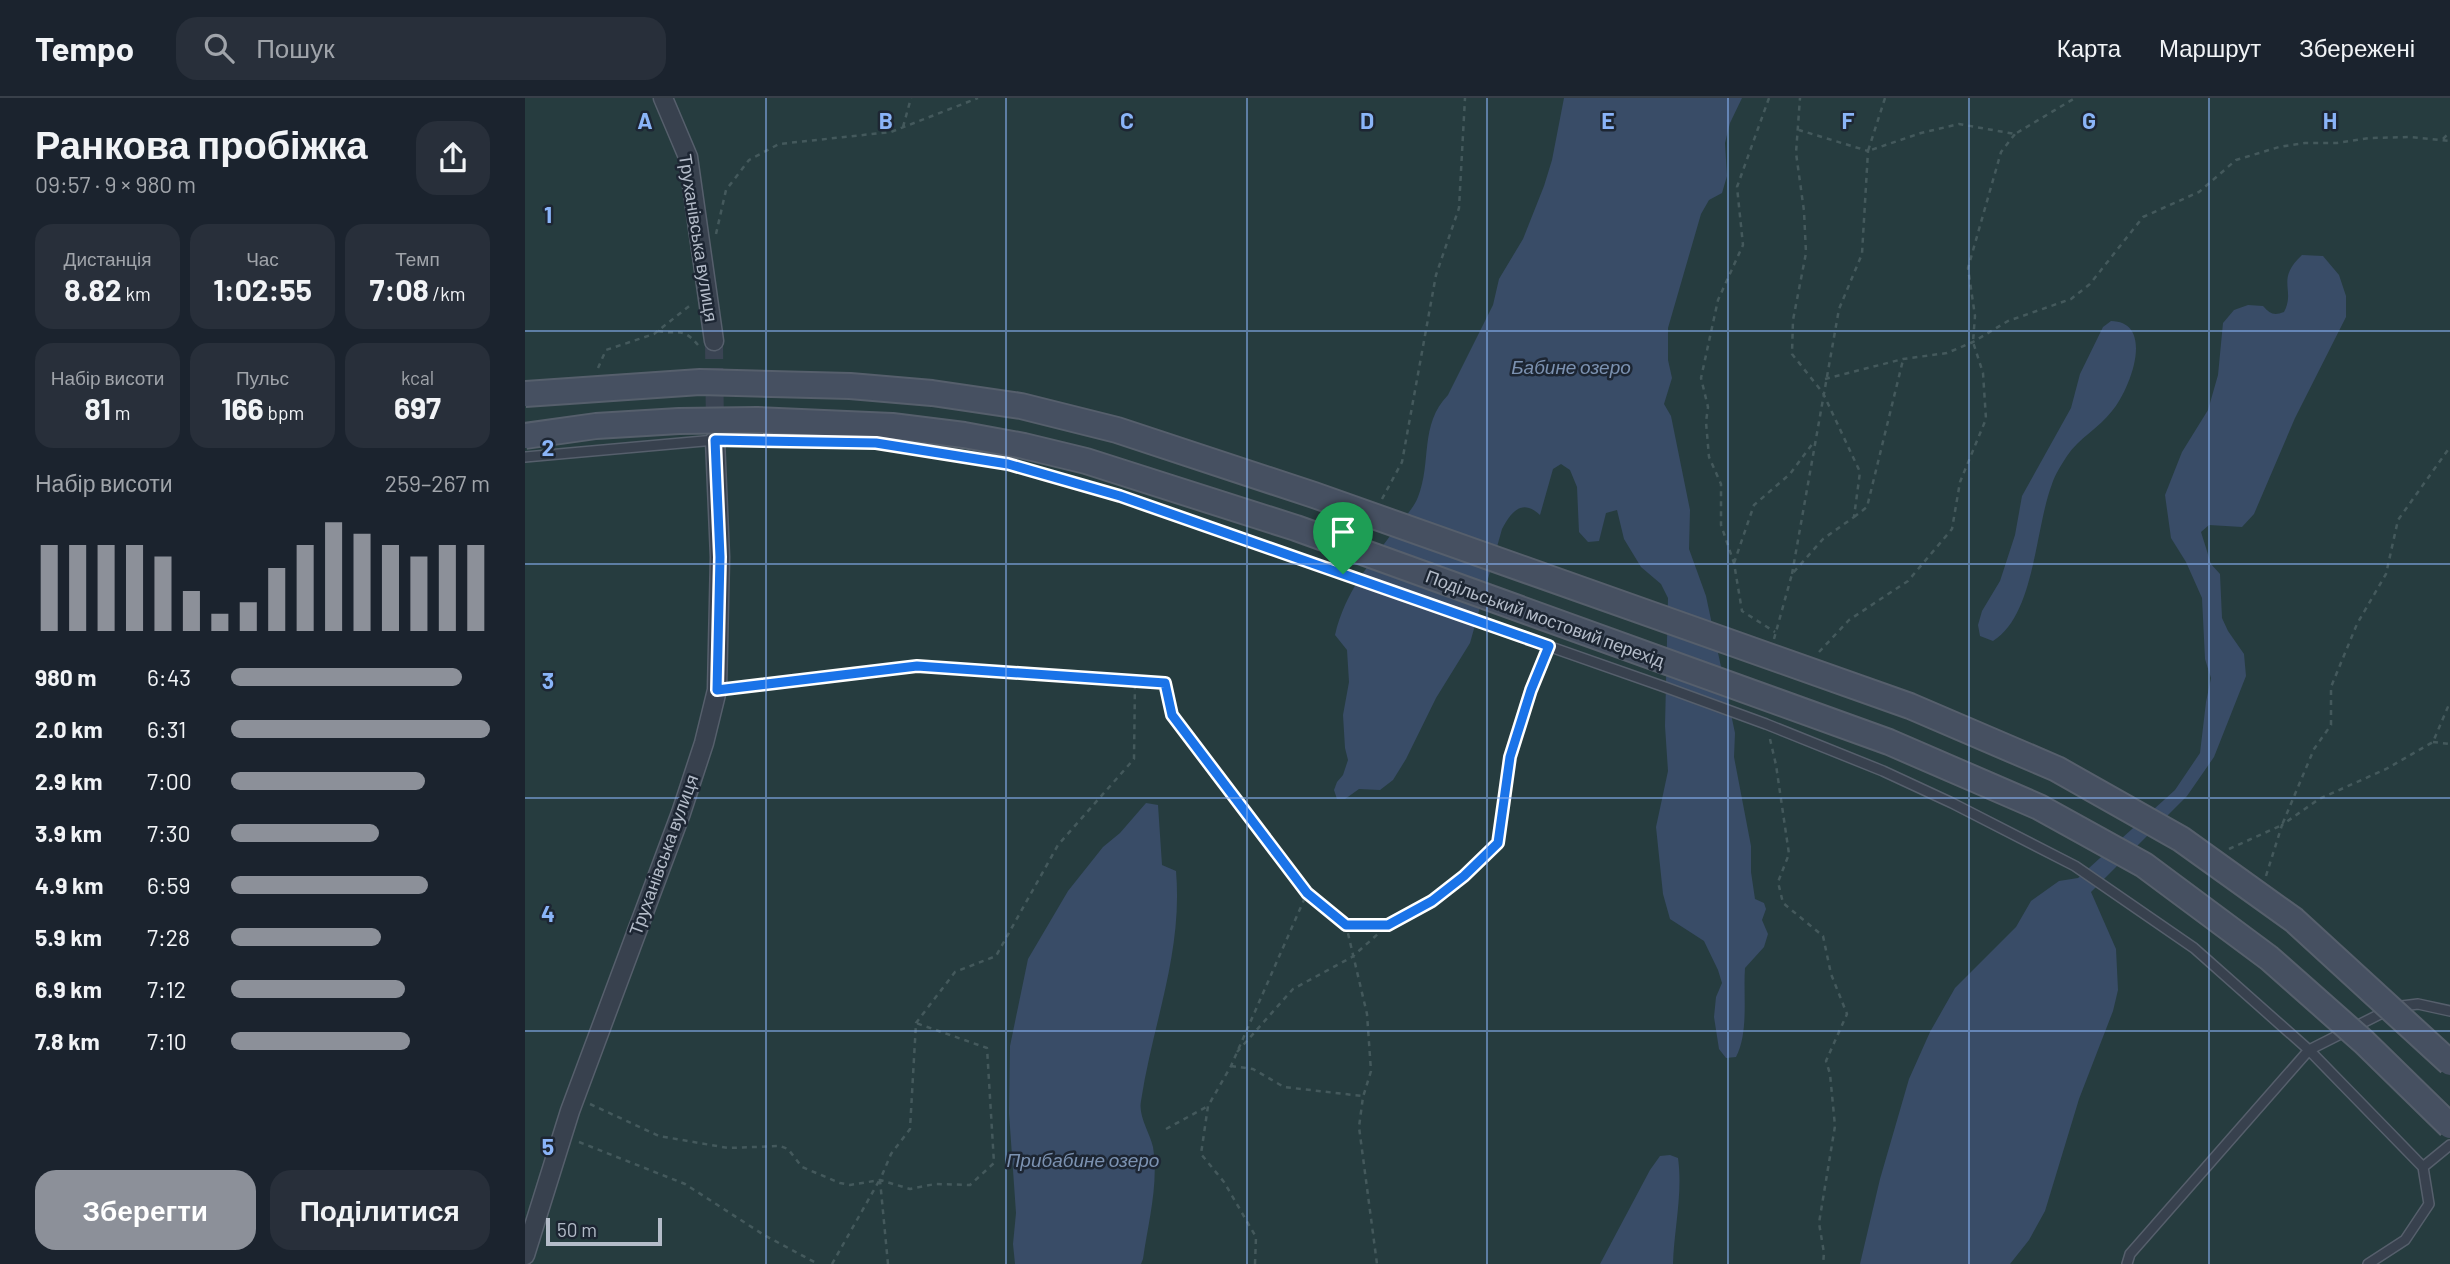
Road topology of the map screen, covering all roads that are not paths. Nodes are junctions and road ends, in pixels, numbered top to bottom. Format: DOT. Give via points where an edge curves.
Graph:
graph roads {
  1 [pos="663,98"];
  2 [pos="706,343"];
  3 [pos="525,394"];
  4 [pos="525,436"];
  5 [pos="715,440"];
  6 [pos="525,457"];
  7 [pos="2450,1012"];
  8 [pos="2309,1051"];
  9 [pos="2450,1063"];
  10 [pos="2450,1126"];
  11 [pos="2450,1145"];
  12 [pos="2423,1167"];
  13 [pos="525,1255"];
  14 [pos="2127,1264"];
  15 [pos="2368,1264"];
  1 -- 2 [label="street, Труханівська вулиця" via="688,157"];
  3 -- 9 [label="main road, bridge" via="700,382 850,386 932,394 1021,406 1117,430 1314,495 1910,706 2057,769 2181,839 2294,920"];
  4 -- 10 [label="main road, Подільський мостовий перехід, bridge" via="638,424 757,420 892,426 964,435 1086,461 1309,533 1889,742 2039,807 2144,865 2269,958"];
  5 -- 6 [label="lane"];
  5 -- 8 [label="lane" via="876,443 1008,464 1120,496 1766,724 1941,798 2075,866 2195,948"];
  5 -- 13 [label="street, Труханівська вулиця" via="720,557 717,690 681,813 575,1095"];
  7 -- 8 [label="lane" via="2418,1004 2394,1007"];
  8 -- 12 [label="lane"];
  8 -- 14 [label="lane" via="2130,1254"];
  11 -- 12 [label="lane"];
  12 -- 15 [label="lane" via="2428,1204 2405,1240"];
}
